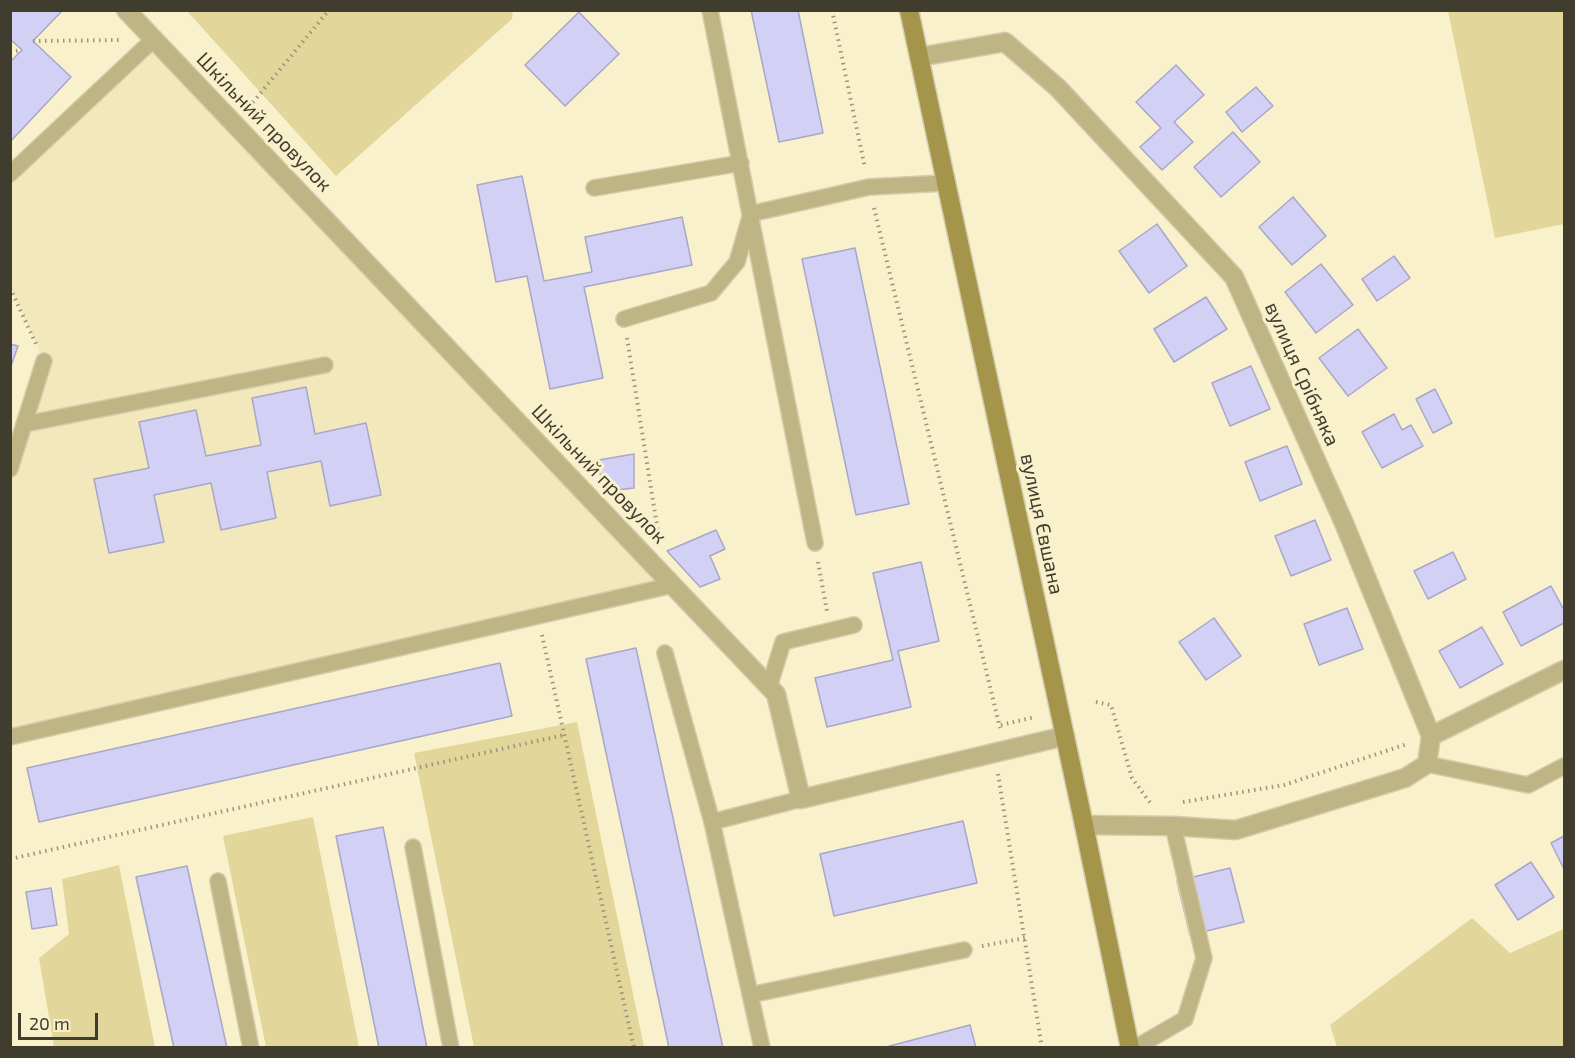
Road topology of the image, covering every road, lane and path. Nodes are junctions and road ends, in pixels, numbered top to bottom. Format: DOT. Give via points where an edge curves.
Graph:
graph roads {
  1 [pos="126,10"];
  2 [pos="329,10"];
  3 [pos="710,10"];
  4 [pos="832,10"];
  5 [pos="909,10"];
  6 [pos="154,39"];
  7 [pos="33,41"];
  8 [pos="22,50"];
  9 [pos="10,52"];
  10 [pos="919,57"];
  11 [pos="235,124"];
  12 [pos="741,163"];
  13 [pos="10,174"];
  14 [pos="945,183"];
  15 [pos="869,187"];
  16 [pos="594,189"];
  17 [pos="750,214"];
  18 [pos="10,288"];
  19 [pos="624,319"];
  20 [pos="44,361"];
  21 [pos="326,365"];
  22 [pos="25,424"];
  23 [pos="10,469"];
  24 [pos="659,542"];
  25 [pos="814,543"];
  26 [pos="673,585"];
  27 [pos="538,616"];
  28 [pos="854,625"];
  29 [pos="831,631"];
  30 [pos="665,653"];
  31 [pos="1564,670"];
  32 [pos="770,687"];
  33 [pos="1096,702"];
  34 [pos="1035,717"];
  35 [pos="1001,725"];
  36 [pos="564,735"];
  37 [pos="1065,736"];
  38 [pos="1431,736"];
  39 [pos="10,737"];
  40 [pos="995,753"];
  41 [pos="1427,764"];
  42 [pos="1564,766"];
  43 [pos="801,799"];
  44 [pos="1175,804"];
  45 [pos="1153,807"];
  46 [pos="712,822"];
  47 [pos="1084,825"];
  48 [pos="1173,826"];
  49 [pos="413,847"];
  50 [pos="10,858"];
  51 [pos="218,881"];
  52 [pos="1025,938"];
  53 [pos="964,950"];
  54 [pos="750,995"];
  55 [pos="251,1047"];
  56 [pos="451,1047"];
  57 [pos="634,1047"];
  58 [pos="762,1047"];
  59 [pos="1042,1047"];
  60 [pos="1130,1047"];
  61 [pos="1135,1047"];
  1 -- 6 [label="street, Шкільний провулок"];
  2 -- 11 [label="path"];
  3 -- 12 [label="lane"];
  4 -- 15 [label="path"];
  5 -- 10 [label="main road, вулиця Євшана"];
  6 -- 7 [label="path"];
  6 -- 11 [label="street, Шкільний провулок"];
  6 -- 13 [label="lane"];
  8 -- 9 [label="path"];
  10 -- 14 [label="main road, вулиця Євшана"];
  10 -- 38 [label="street, вулиця Срібняка" via="1005,42 1058,88 1234,278 1344,523"];
  11 -- 26 [label="street, Шкільний провулок"];
  12 -- 16 [label="lane"];
  12 -- 17 [label="lane"];
  14 -- 15 [label="lane"];
  14 -- 37 [label="main road, вулиця Євшана"];
  15 -- 17 [label="lane"];
  15 -- 35 [label="path"];
  17 -- 19 [label="lane" via="737,262 711,293"];
  17 -- 25 [label="lane"];
  18 -- 20 [label="path"];
  19 -- 24 [label="path"];
  20 -- 22 [label="lane"];
  21 -- 22 [label="lane"];
  22 -- 23 [label="lane"];
  25 -- 29 [label="path"];
  26 -- 27 [label="lane"];
  26 -- 32 [label="street, Шкільний провулок"];
  27 -- 36 [label="path"];
  27 -- 39 [label="lane"];
  28 -- 29 [label="lane"];
  29 -- 32 [label="lane" via="783,642"];
  30 -- 46 [label="lane"];
  31 -- 38 [label="street"];
  32 -- 43 [label="street, Шкільний провулок" via="776,694"];
  33 -- 45 [label="path" via="1110,705 1132,778"];
  34 -- 35 [label="path"];
  35 -- 40 [label="path"];
  36 -- 50 [label="path"];
  36 -- 57 [label="path"];
  37 -- 40 [label="street"];
  37 -- 47 [label="main road, вулиця Євшана"];
  38 -- 41 [label="street"];
  38 -- 44 [label="path" via="1284,785"];
  40 -- 43 [label="street"];
  40 -- 52 [label="path"];
  41 -- 42 [label="lane" via="1528,785"];
  41 -- 48 [label="street" via="1405,778 1236,830"];
  43 -- 46 [label="lane"];
  46 -- 54 [label="lane"];
  47 -- 48 [label="street"];
  47 -- 60 [label="main road, вулиця Євшана"];
  48 -- 61 [label="lane" via="1204,958 1185,1019"];
  49 -- 56 [label="lane"];
  51 -- 55 [label="lane"];
  52 -- 53 [label="path"];
  52 -- 59 [label="path"];
  53 -- 54 [label="lane"];
  54 -- 58 [label="lane"];
}
